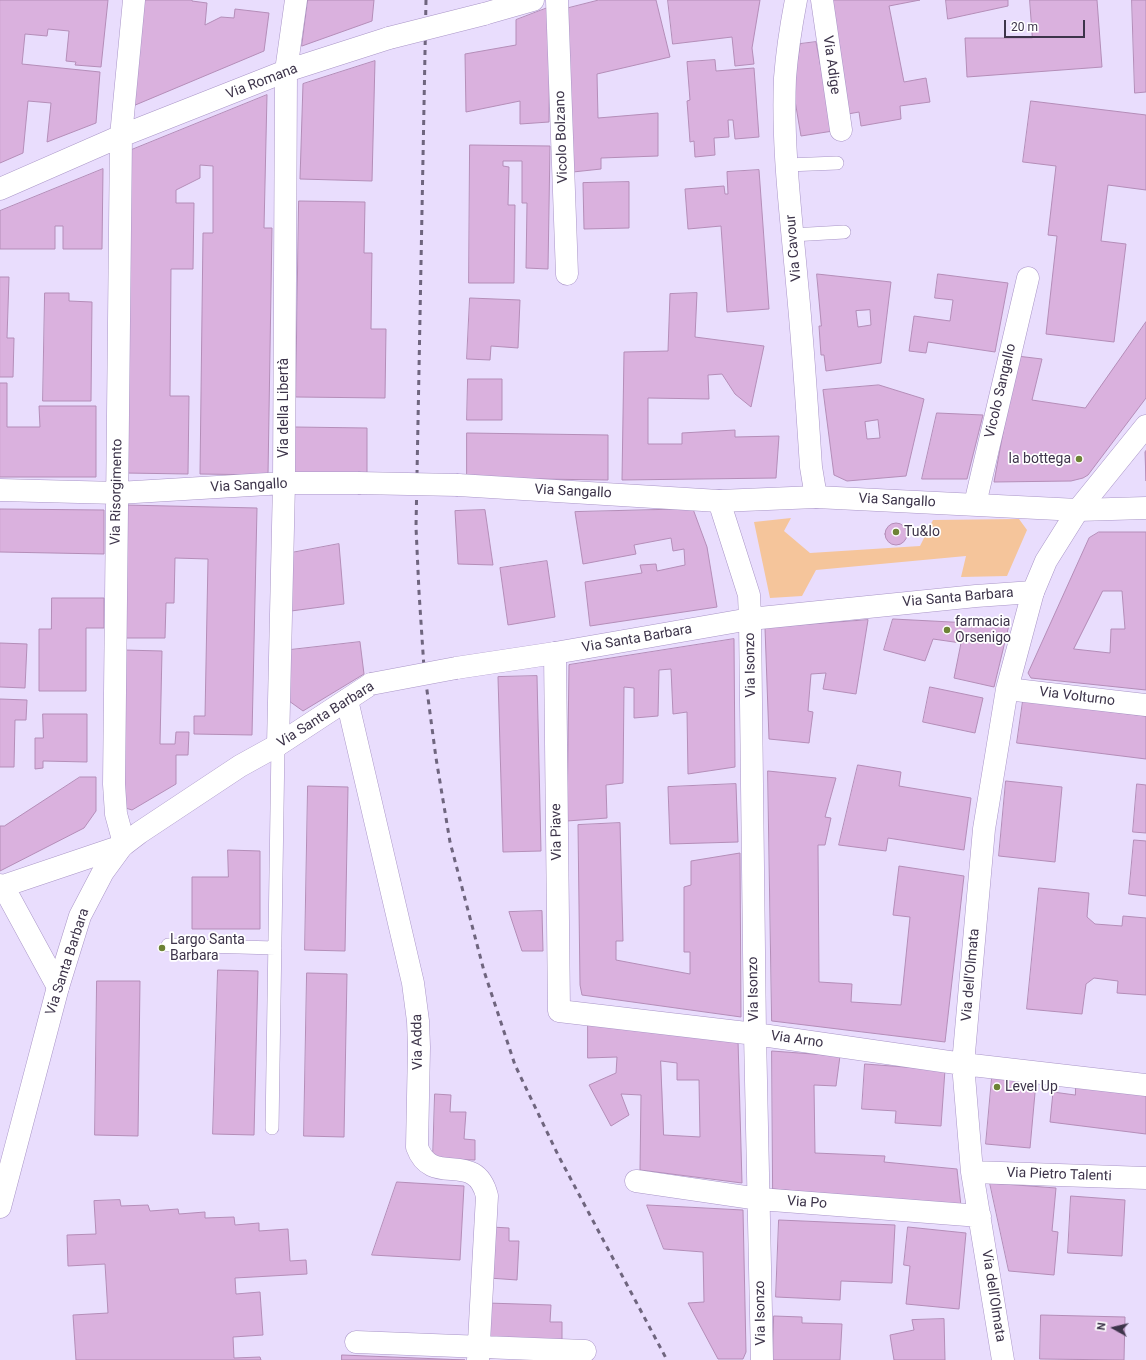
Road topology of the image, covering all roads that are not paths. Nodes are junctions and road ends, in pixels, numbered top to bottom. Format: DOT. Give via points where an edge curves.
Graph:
graph roads {
  1 [pos="134,0"];
  2 [pos="296,0"];
  3 [pos="533,0"];
  4 [pos="557,0"];
  5 [pos="796,0"];
  6 [pos="822,0"];
  7 [pos="286,71"];
  8 [pos="840,130"];
  9 [pos="121,136"];
  10 [pos="837,163"];
  11 [pos="787,164"];
  12 [pos="0,189"];
  13 [pos="844,232"];
  14 [pos="792,235"];
  15 [pos="567,274"];
  16 [pos="1028,278"];
  17 [pos="1146,426"];
  18 [pos="284,483"];
  19 [pos="0,490"];
  20 [pos="118,493"];
  21 [pos="816,497"];
  22 [pos="719,501"];
  23 [pos="975,504"];
  24 [pos="1146,508"];
  25 [pos="1078,510"];
  26 [pos="1032,592"];
  27 [pos="750,619"];
  28 [pos="555,653"];
  29 [pos="1007,688"];
  30 [pos="347,700"];
  31 [pos="1146,705"];
  32 [pos="278,745"];
  33 [pos="122,846"];
  34 [pos="2,885"];
  35 [pos="168,945"];
  36 [pos="276,948"];
  37 [pos="58,987"];
  38 [pos="559,1011"];
  39 [pos="755,1034"];
  40 [pos="963,1064"];
  41 [pos="1146,1084"];
  42 [pos="272,1128"];
  43 [pos="972,1172"];
  44 [pos="1146,1178"];
  45 [pos="636,1181"];
  46 [pos="759,1199"];
  47 [pos="0,1207"];
  48 [pos="980,1216"];
  49 [pos="356,1342"];
  50 [pos="585,1351"];
  51 [pos="479,1353"];
  52 [pos="762,1360"];
  53 [pos="1003,1360"];
  1 -- 9 [label="street, Via Risorgimento"];
  2 -- 7 [label="street, Via della Libertà"];
  3 -- 7 [label="street, Via Romana, bridge" via="389,38"];
  4 -- 15 [label="street, Vicolo Bolzano"];
  5 -- 11 [label="street, Via Cavour" via="785,77"];
  6 -- 8 [label="street, Via Adige"];
  7 -- 9 [label="street, Via Romana"];
  7 -- 18 [label="street, Via della Libertà"];
  9 -- 12 [label="street, Via Romana"];
  9 -- 20 [label="street, Via Risorgimento"];
  10 -- 11 [label="lane"];
  11 -- 14 [label="street, Via Cavour"];
  13 -- 14 [label="lane"];
  14 -- 21 [label="street, Via Cavour" via="811,467"];
  16 -- 23 [label="street, Vicolo Sangallo"];
  17 -- 25 [label="street"];
  18 -- 20 [label="street, Via Sangallo"];
  18 -- 22 [label="street, Via Sangallo, bridge" via="458,485"];
  18 -- 32 [label="street, Via della Libertà"];
  19 -- 20 [label="street, Via Sangallo"];
  20 -- 33 [label="street, Via Risorgimento" via="114,784"];
  21 -- 22 [label="street, Via Sangallo"];
  21 -- 23 [label="street, Via Sangallo"];
  22 -- 27 [label="street, Via Isonzo" via="749,595"];
  23 -- 25 [label="street, Via Sangallo"];
  24 -- 25 [label="street, Via Sangallo"];
  25 -- 26 [label="street, Via dell'Olmata" via="1046,561"];
  26 -- 27 [label="street, Via Santa Barbara"];
  26 -- 29 [label="street, Via dell'Olmata"];
  27 -- 28 [label="street, Via Santa Barbara"];
  27 -- 39 [label="street, Via Isonzo"];
  28 -- 30 [label="street, Via Santa Barbara, bridge" via="371,684"];
  28 -- 38 [label="street, Via Piave"];
  29 -- 31 [label="street, Via Volturno"];
  29 -- 40 [label="street, Via dell'Olmata" via="984,829"];
  30 -- 32 [label="street, Via Santa Barbara"];
  30 -- 51 [label="street, Via Adda" via="413,983 419,1041 417,1147 423,1160 433,1166 475,1174 485,1187 487,1196"];
  32 -- 33 [label="street, Via Santa Barbara" via="240,766"];
  32 -- 36 [label="lane"];
  33 -- 34 [label="street"];
  33 -- 37 [label="street, Via Santa Barbara" via="103,872 80,916"];
  34 -- 37 [label="street"];
  35 -- 36 [label="lane"];
  36 -- 42 [label="lane"];
  37 -- 47 [label="street, Via Santa Barbara"];
  38 -- 39 [label="street, Via Arno"];
  39 -- 40 [label="street, Via Arno"];
  39 -- 46 [label="street, Via Isonzo"];
  40 -- 41 [label="street"];
  40 -- 43 [label="street, Via dell'Olmata"];
  43 -- 44 [label="street, Via Pietro Talenti"];
  43 -- 48 [label="street, Via dell'Olmata"];
  45 -- 46 [label="street, Via Po"];
  46 -- 48 [label="street, Via Po"];
  46 -- 52 [label="street, Via Isonzo"];
  48 -- 53 [label="street, Via dell'Olmata"];
  49 -- 51 [label="street"];
  50 -- 51 [label="street"];
}
